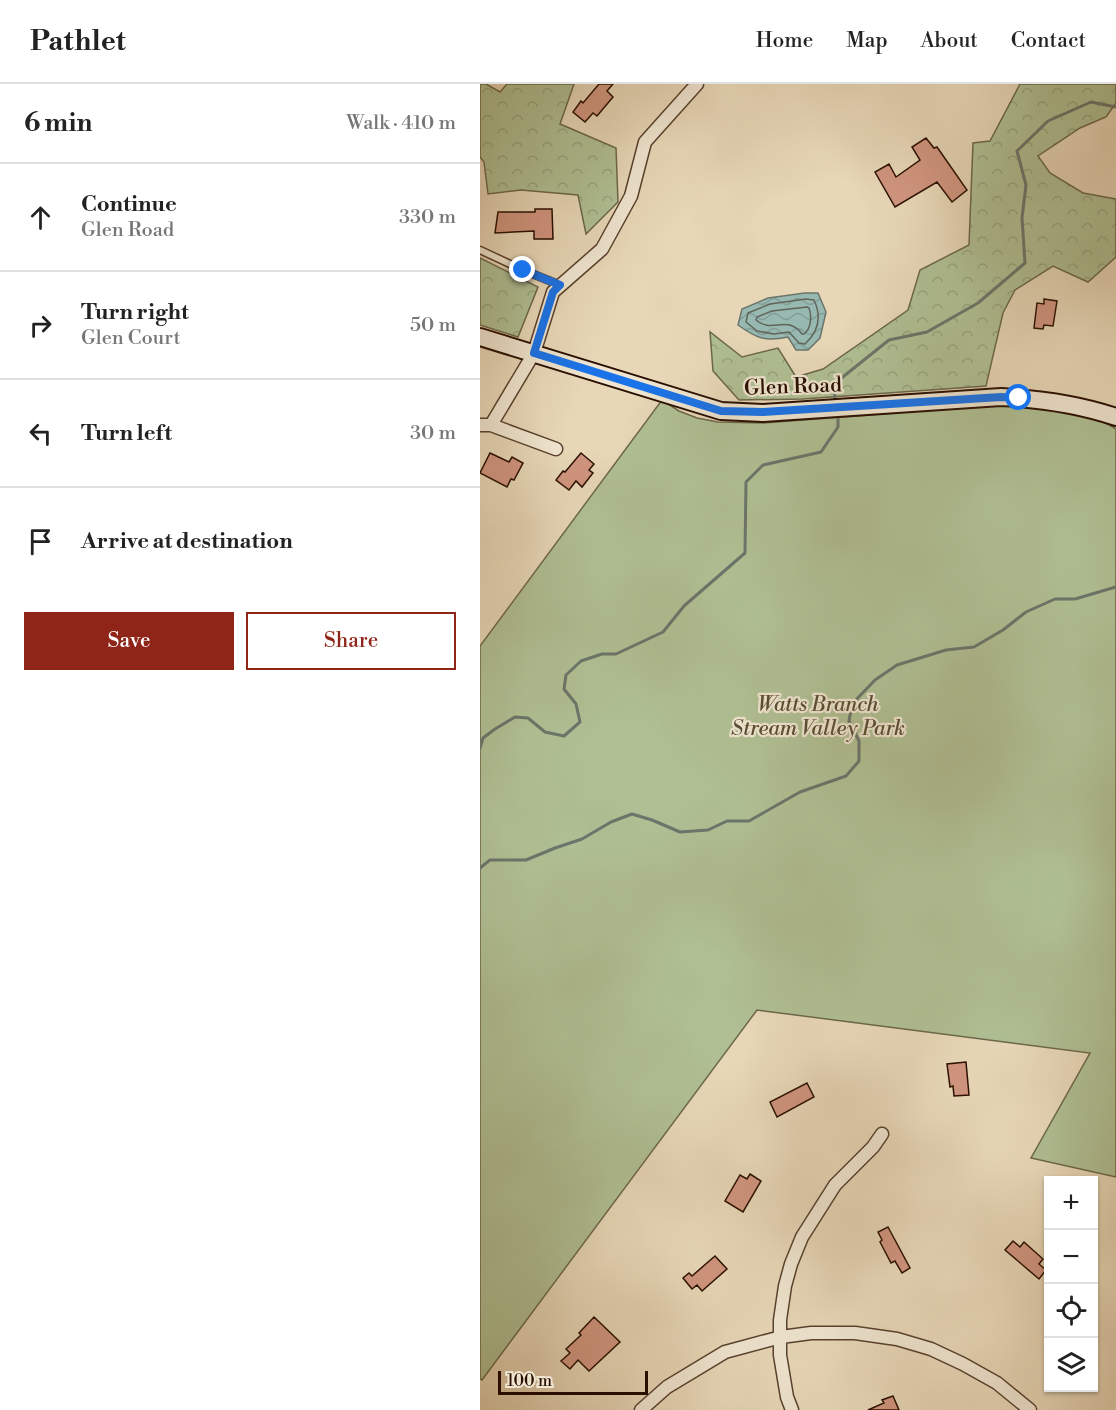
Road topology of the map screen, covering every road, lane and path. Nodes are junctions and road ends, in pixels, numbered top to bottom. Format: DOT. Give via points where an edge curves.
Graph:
graph roads {
  1 [pos="697,84"];
  2 [pos="480,250"];
  3 [pos="560,285"];
  4 [pos="480,337"];
  5 [pos="534,353"];
  6 [pos="1116,417"];
  7 [pos="486,424"];
  8 [pos="556,449"];
  9 [pos="882,1134"];
  10 [pos="781,1337"];
  11 [pos="641,1410"];
  12 [pos="792,1410"];
  13 [pos="1030,1410"];
  1 -- 3 [label="street" via="645,142 631,196 602,249"];
  2 -- 3 [label="lane"];
  3 -- 5 [label="street" via="553,292"];
  4 -- 5 [label="main road, Glen Road"];
  5 -- 6 [label="main road, Glen Road" via="721,411 763,412 1001,397 1047,400"];
  5 -- 7 [label="street"];
  7 -- 8 [label="street"];
  9 -- 10 [label="street" via="835,1185 802,1237 785,1286"];
  10 -- 11 [label="street" via="725,1352 667,1387"];
  10 -- 12 [label="street" via="780,1355"];
  10 -- 13 [label="street" via="855,1333 919,1345 997,1383"];
}
